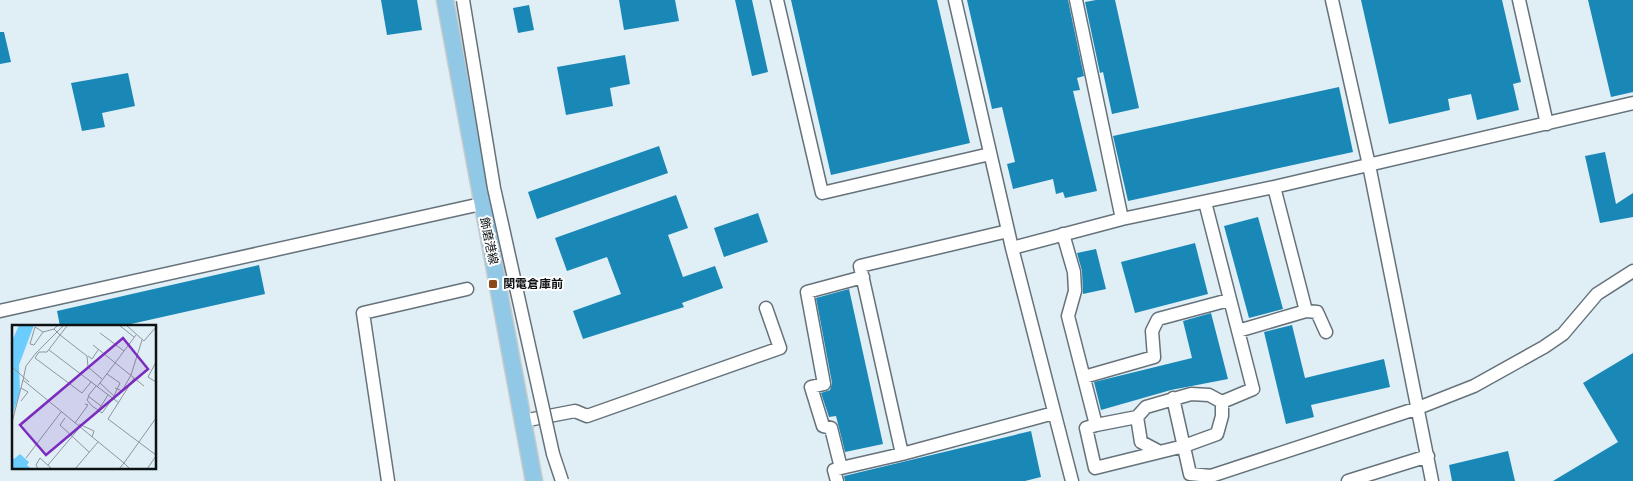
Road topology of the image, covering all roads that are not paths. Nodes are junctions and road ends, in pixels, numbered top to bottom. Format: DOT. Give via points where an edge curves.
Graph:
graph roads {
  1 [pos="445,0"];
  2 [pos="463,0"];
  3 [pos="776,0"];
  4 [pos="955,0"];
  5 [pos="1076,0"];
  6 [pos="1332,0"];
  7 [pos="1519,0"];
  8 [pos="1633,103"];
  9 [pos="1547,124"];
  10 [pos="990,154"];
  11 [pos="1369,165"];
  12 [pos="1274,187"];
  13 [pos="1204,202"];
  14 [pos="481,204"];
  15 [pos="1122,219"];
  16 [pos="1008,231"];
  17 [pos="1063,234"];
  18 [pos="1012,248"];
  19 [pos="1633,270"];
  20 [pos="863,277"];
  21 [pos="467,289"];
  22 [pos="1229,300"];
  23 [pos="766,308"];
  24 [pos="0,311"];
  25 [pos="1306,311"];
  26 [pos="1238,331"];
  27 [pos="1326,332"];
  28 [pos="1084,378"];
  29 [pos="1173,398"];
  30 [pos="1222,402"];
  31 [pos="1418,408"];
  32 [pos="1054,413"];
  33 [pos="1137,417"];
  34 [pos="523,421"];
  35 [pos="1096,425"];
  36 [pos="1184,446"];
  37 [pos="1158,451"];
  38 [pos="902,454"];
  39 [pos="1428,456"];
  40 [pos="841,468"];
  41 [pos="1186,477"];
  42 [pos="388,481"];
  43 [pos="534,481"];
  44 [pos="562,481"];
  45 [pos="837,481"];
  46 [pos="1072,481"];
  47 [pos="1348,481"];
  48 [pos="1432,481"];
  1 -- 14 [label="main road, 飾磨港線"];
  2 -- 44 [label="street, bridge" via="494,188 553,454"];
  3 -- 10 [label="street" via="822,193"];
  4 -- 10 [label="street"];
  5 -- 15 [label="street"];
  6 -- 11 [label="street"];
  7 -- 9 [label="street"];
  8 -- 9 [label="street"];
  9 -- 11 [label="street"];
  10 -- 16 [label="street"];
  11 -- 12 [label="street"];
  11 -- 31 [label="street"];
  12 -- 13 [label="street"];
  12 -- 25 [label="street"];
  13 -- 15 [label="street"];
  13 -- 22 [label="street"];
  14 -- 24 [label="street"];
  14 -- 34 [label="main road, 飾磨港線"];
  15 -- 17 [label="street"];
  16 -- 18 [label="street"];
  16 -- 20 [label="street" via="860,266"];
  17 -- 18 [label="street"];
  17 -- 28 [label="street" via="1074,272 1075,290 1068,316"];
  18 -- 32 [label="street"];
  19 -- 31 [label="street" via="1597,294 1563,334 1544,347 1474,386"];
  20 -- 38 [label="street"];
  20 -- 40 [label="street" via="807,292 824,384 811,386 823,426 832,428"];
  21 -- 42 [label="street" via="363,313"];
  22 -- 26 [label="street"];
  22 -- 28 [label="street" via="1158,319 1152,331 1154,356"];
  23 -- 34 [label="street" via="780,348 586,416 575,411"];
  25 -- 26 [label="street"];
  25 -- 27 [label="street" via="1317,312"];
  26 -- 30 [label="street" via="1253,389"];
  28 -- 35 [label="street"];
  29 -- 30 [label="street" via="1209,395"];
  29 -- 33 [label="street" via="1146,408"];
  29 -- 36 [label="street"];
  30 -- 36 [label="street" via="1217,434"];
  31 -- 39 [label="street"];
  31 -- 41 [label="street" via="1212,476"];
  32 -- 38 [label="street"];
  32 -- 46 [label="street"];
  33 -- 35 [label="street"];
  33 -- 37 [label="street" via="1141,442"];
  34 -- 43 [label="main road, 飾磨港線"];
  35 -- 37 [label="street" via="1086,428 1095,468"];
  36 -- 37 [label="street"];
  36 -- 41 [label="street"];
  38 -- 40 [label="street"];
  39 -- 47 [label="street"];
  39 -- 48 [label="street"];
  40 -- 45 [label="street" via="834,470"];
}
